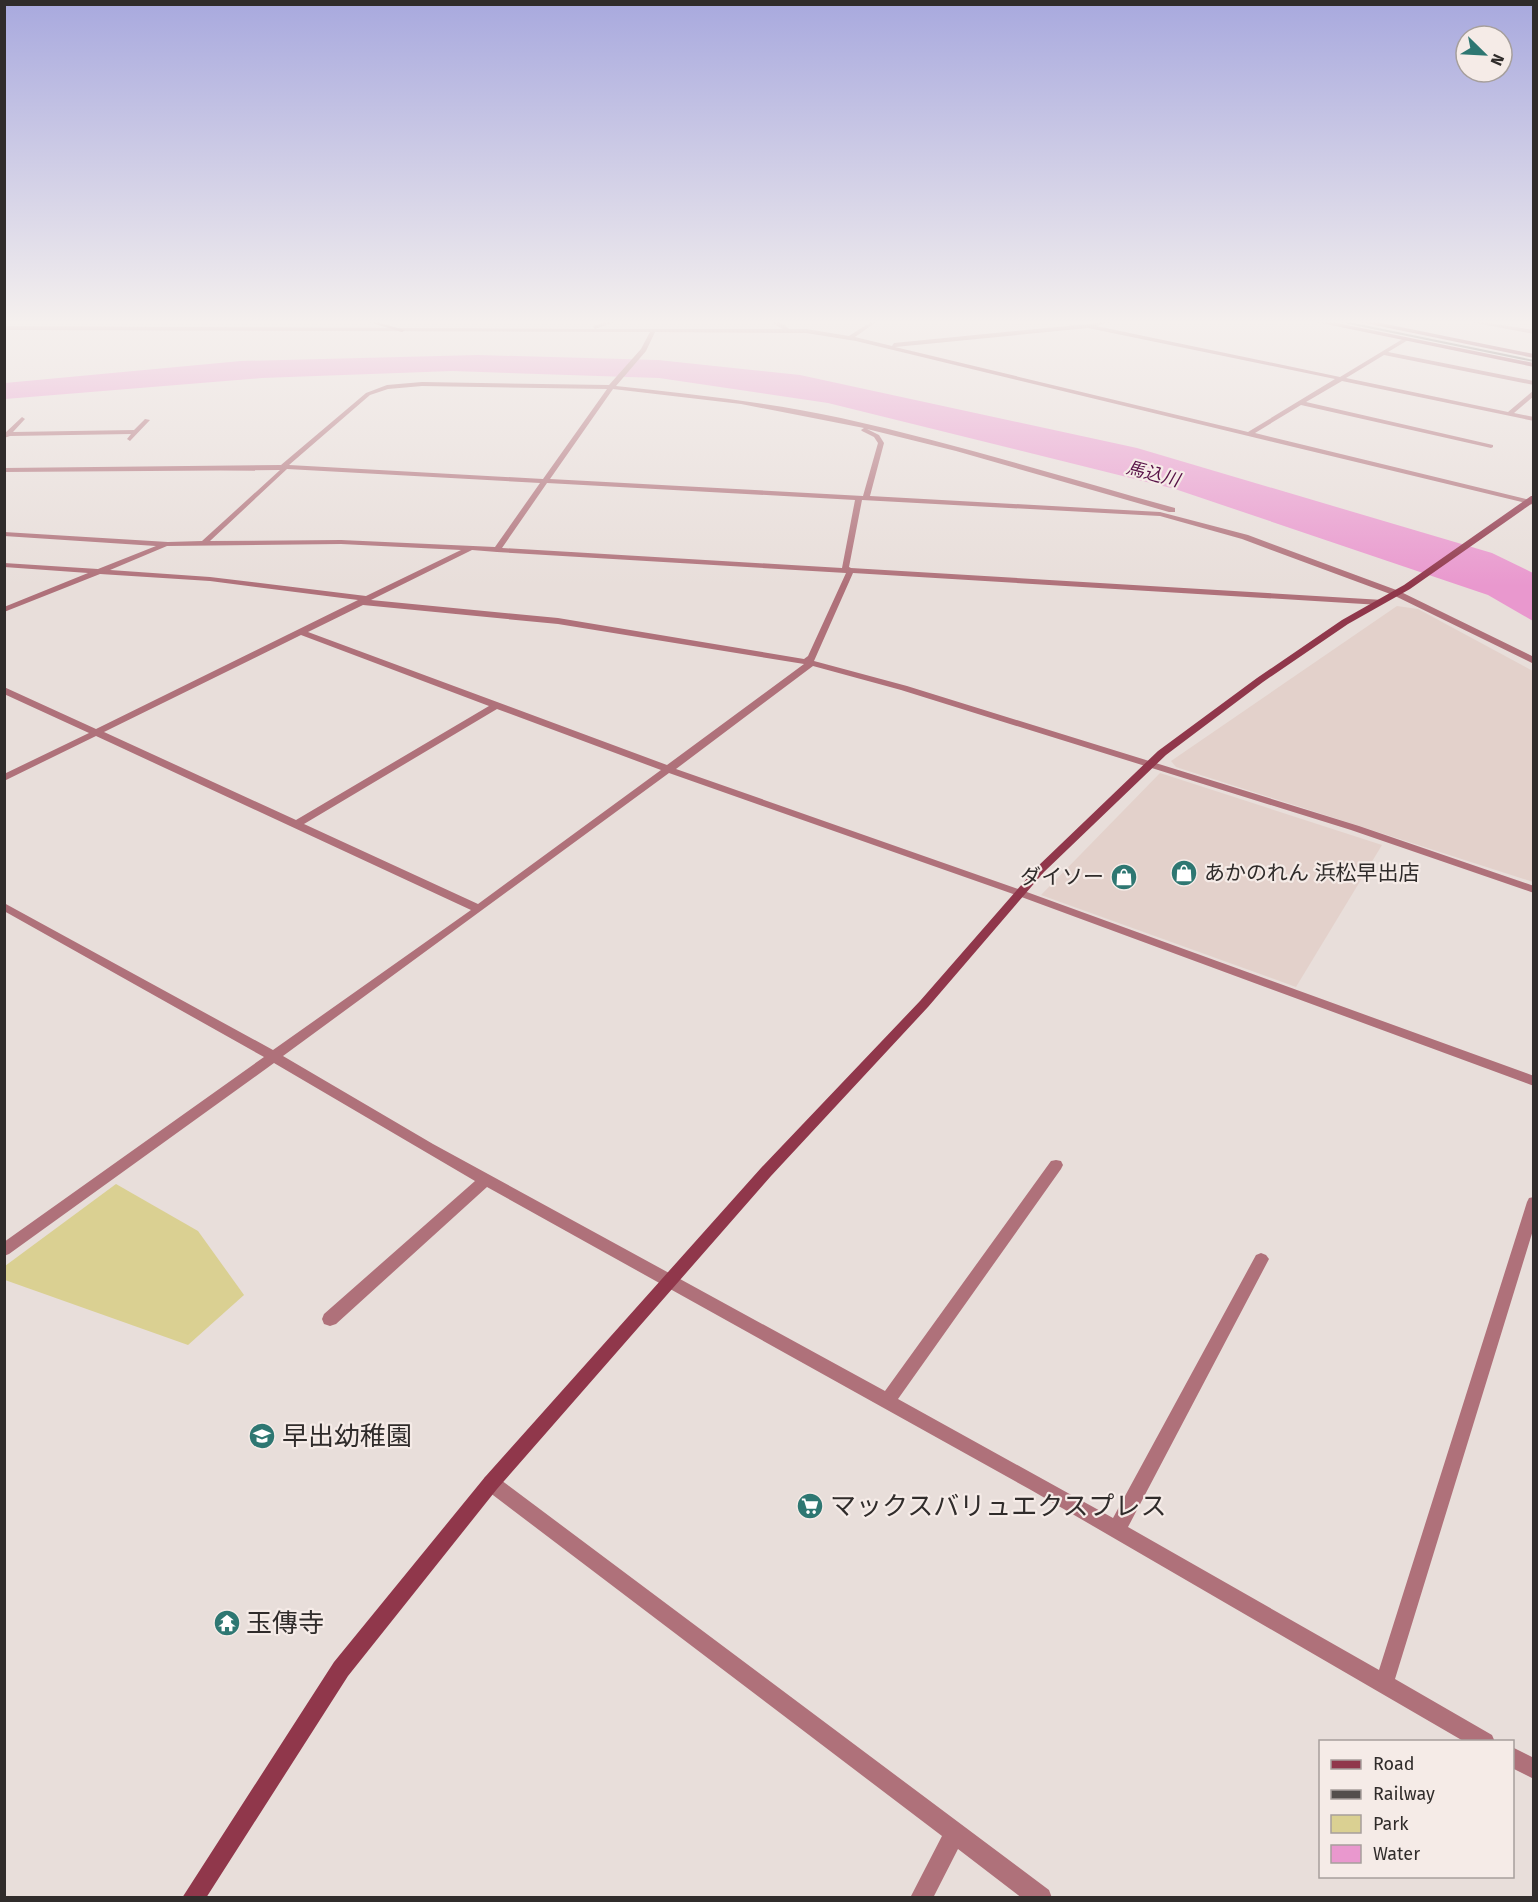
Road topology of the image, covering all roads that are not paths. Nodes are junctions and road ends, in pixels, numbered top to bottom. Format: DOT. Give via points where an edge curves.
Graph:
graph roads {
  1 [pos="351,409"];
  2 [pos="596,409"];
  3 [pos="776,409"];
  4 [pos="1145,409"];
  5 [pos="1291,409"];
  6 [pos="1326,409"];
  7 [pos="1484,409"];
  8 [pos="1515,409"];
  9 [pos="1509,414"];
  10 [pos="22,419"];
  11 [pos="1533,419"];
  12 [pos="147,420"];
  13 [pos="846,422"];
  14 [pos="136,432"];
  15 [pos="1251,434"];
  16 [pos="7,436"];
  17 [pos="130,439"];
  18 [pos="1491,446"];
  19 [pos="283,467"];
  20 [pos="4,470"];
  21 [pos="544,480"];
  22 [pos="863,499"];
  23 [pos="1532,501"];
  24 [pos="4,534"];
  25 [pos="205,542"];
  26 [pos="168,544"];
  27 [pos="471,548"];
  28 [pos="497,550"];
  29 [pos="1310,561"];
  30 [pos="4,565"];
  31 [pos="99,572"];
  32 [pos="850,572"];
  33 [pos="1401,590"];
  34 [pos="364,601"];
  35 [pos="1380,602"];
  36 [pos="4,610"];
  37 [pos="300,632"];
  38 [pos="1533,661"];
  39 [pos="808,663"];
  40 [pos="4,690"];
  41 [pos="497,705"];
  42 [pos="96,733"];
  43 [pos="1150,765"];
  44 [pos="667,768"];
  45 [pos="4,778"];
  46 [pos="297,824"];
  47 [pos="1533,890"];
  48 [pos="1020,893"];
  49 [pos="4,906"];
  50 [pos="479,909"];
  51 [pos="274,1056"];
  52 [pos="1533,1080"];
  53 [pos="1056,1165"];
  54 [pos="485,1180"];
  55 [pos="1533,1202"];
  56 [pos="4,1250"];
  57 [pos="1261,1260"];
  58 [pos="671,1280"];
  59 [pos="330,1319"];
  60 [pos="888,1400"];
  61 [pos="490,1483"];
  62 [pos="1117,1529"];
  63 [pos="1384,1684"];
  64 [pos="1482,1740"];
  65 [pos="1514,1758"];
  66 [pos="1533,1769"];
  67 [pos="955,1833"];
  68 [pos="193,1898"];
  69 [pos="921,1898"];
  70 [pos="1041,1898"];
  1 -- 19 [label="street"];
  2 -- 21 [label="street"];
  3 -- 13 [label="street"];
  4 -- 15 [label="street"];
  5 -- 15 [label="street"];
  6 -- 18 [label="street"];
  7 -- 9 [label="street"];
  8 -- 9 [label="street"];
  9 -- 11 [label="street"];
  10 -- 16 [label="street"];
  12 -- 14 [label="street"];
  13 -- 22 [label="street" via="880,439"];
  13 -- 29 [label="street" via="1220,523 1277,542"];
  14 -- 16 [label="street"];
  14 -- 17 [label="street"];
  15 -- 23 [label="street"];
  19 -- 20 [label="street"];
  19 -- 21 [label="street"];
  19 -- 25 [label="street"];
  21 -- 22 [label="street"];
  21 -- 28 [label="street"];
  22 -- 29 [label="street" via="1160,514 1245,537"];
  22 -- 32 [label="street" via="845,567"];
  23 -- 33 [label="street"];
  24 -- 26 [label="street"];
  25 -- 26 [label="street"];
  25 -- 27 [label="street" via="341,542"];
  26 -- 31 [label="street"];
  27 -- 28 [label="street"];
  27 -- 34 [label="street"];
  28 -- 32 [label="street"];
  29 -- 33 [label="street"];
  30 -- 31 [label="street"];
  31 -- 34 [label="street" via="210,579"];
  31 -- 36 [label="street"];
  32 -- 35 [label="street"];
  32 -- 39 [label="street"];
  33 -- 35 [label="street"];
  33 -- 38 [label="street"];
  34 -- 37 [label="street"];
  34 -- 39 [label="street" via="558,621"];
  35 -- 43 [label="street" via="1260,680"];
  37 -- 41 [label="street"];
  37 -- 42 [label="street"];
  39 -- 43 [label="street" via="904,687"];
  39 -- 44 [label="street"];
  40 -- 42 [label="street"];
  41 -- 44 [label="street"];
  41 -- 46 [label="street"];
  42 -- 45 [label="street"];
  42 -- 46 [label="street"];
  43 -- 47 [label="street" via="1355,828"];
  43 -- 48 [label="street"];
  44 -- 48 [label="street"];
  44 -- 50 [label="street"];
  46 -- 50 [label="street"];
  48 -- 52 [label="street"];
  48 -- 58 [label="street" via="924,1004"];
  49 -- 51 [label="street"];
  50 -- 51 [label="street"];
  51 -- 54 [label="street"];
  51 -- 56 [label="street"];
  53 -- 60 [label="street"];
  54 -- 58 [label="street"];
  54 -- 59 [label="street"];
  55 -- 63 [label="street"];
  57 -- 62 [label="street"];
  58 -- 60 [label="street"];
  58 -- 61 [label="street"];
  60 -- 62 [label="street"];
  61 -- 67 [label="street"];
  61 -- 68 [label="street" via="341,1669"];
  62 -- 63 [label="street"];
  63 -- 64 [label="street"];
  65 -- 66 [label="street"];
  67 -- 69 [label="street"];
  67 -- 70 [label="street"];
}
